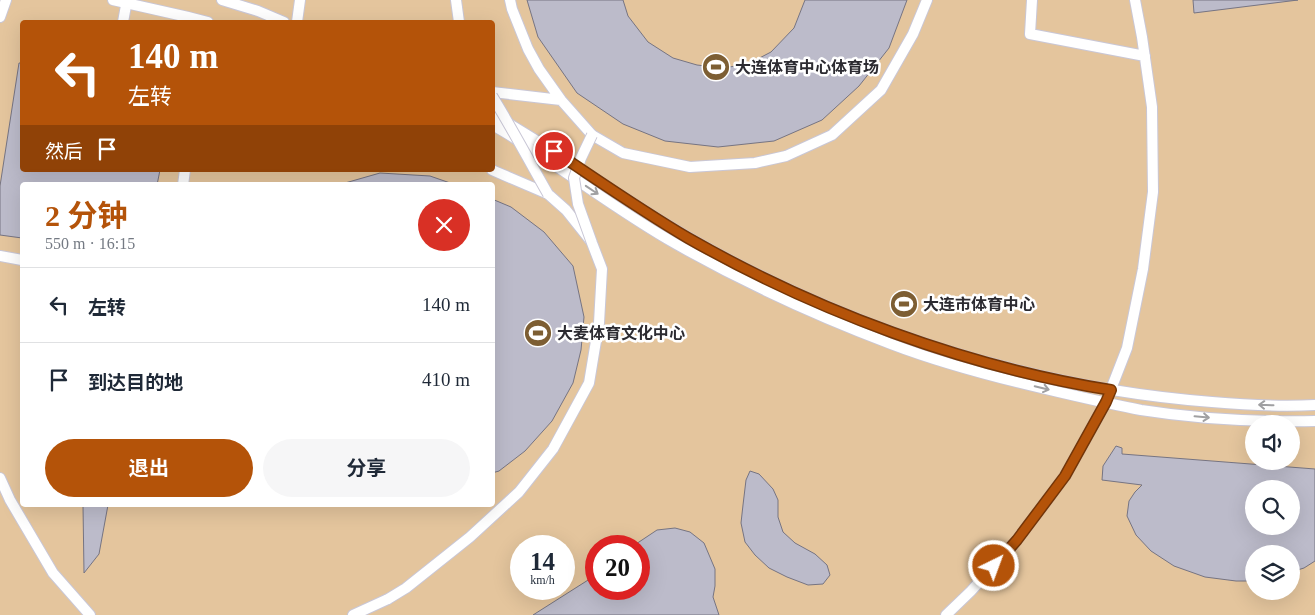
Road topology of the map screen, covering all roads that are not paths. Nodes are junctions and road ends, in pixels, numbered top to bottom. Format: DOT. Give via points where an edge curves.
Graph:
graph roads {
  1 [pos="6,0"];
  2 [pos="113,0"];
  3 [pos="222,0"];
  4 [pos="300,0"];
  5 [pos="456,0"];
  6 [pos="510,0"];
  7 [pos="927,0"];
  8 [pos="1032,0"];
  9 [pos="1135,0"];
  10 [pos="126,1"];
  11 [pos="0,17"];
  12 [pos="123,20"];
  13 [pos="196,20"];
  14 [pos="279,20"];
  15 [pos="297,20"];
  16 [pos="459,20"];
  17 [pos="1145,56"];
  18 [pos="495,94"];
  19 [pos="495,99"];
  20 [pos="561,100"];
  21 [pos="495,116"];
  22 [pos="495,127"];
  23 [pos="592,135"];
  24 [pos="495,171"];
  25 [pos="548,194"];
  26 [pos="592,243"];
  27 [pos="0,256"];
  28 [pos="20,260"];
  29 [pos="1111,390"];
  30 [pos="1106,402"];
  31 [pos="1315,405"];
  32 [pos="1315,421"];
  33 [pos="0,478"];
  34 [pos="90,615"];
  35 [pos="353,615"];
  36 [pos="946,615"];
  1 -- 11 [label="street"];
  2 -- 10 [label="street"];
  3 -- 14 [label="street"];
  4 -- 15 [label="street"];
  5 -- 16 [label="street"];
  6 -- 20 [label="street" via="528,49"];
  7 -- 23 [label="street" via="913,34 881,90 832,135 786,156 755,163 690,167 623,153"];
  8 -- 17 [label="street" via="1030,34"];
  9 -- 17 [label="street"];
  10 -- 12 [label="street"];
  10 -- 13 [label="street"];
  17 -- 29 [label="street" via="1152,107 1153,192 1143,268 1127,348"];
  18 -- 20 [label="street"];
  19 -- 25 [label="street, bridge"];
  20 -- 23 [label="street"];
  21 -- 29 [label="street" via="689,238 792,291 941,349 1035,375"];
  22 -- 30 [label="street, one-way" via="675,243 787,301 938,359 1033,386"];
  23 -- 26 [label="street, bridge" via="574,178 578,204"];
  24 -- 25 [label="street"];
  25 -- 26 [label="street, bridge" via="566,210"];
  26 -- 35 [label="street, bridge" via="602,269 599,323 589,383 553,449 519,492 470,537 406,588"];
  27 -- 28 [label="street"];
  29 -- 30 [label="street"];
  31 -- 29 [label="street, one-way" via="1188,400"];
  30 -- 32 [label="street, one-way" via="1141,410 1228,419"];
  30 -- 36 [label="street" via="1065,476 1017,540"];
  33 -- 34 [label="street" via="53,573"];
}
